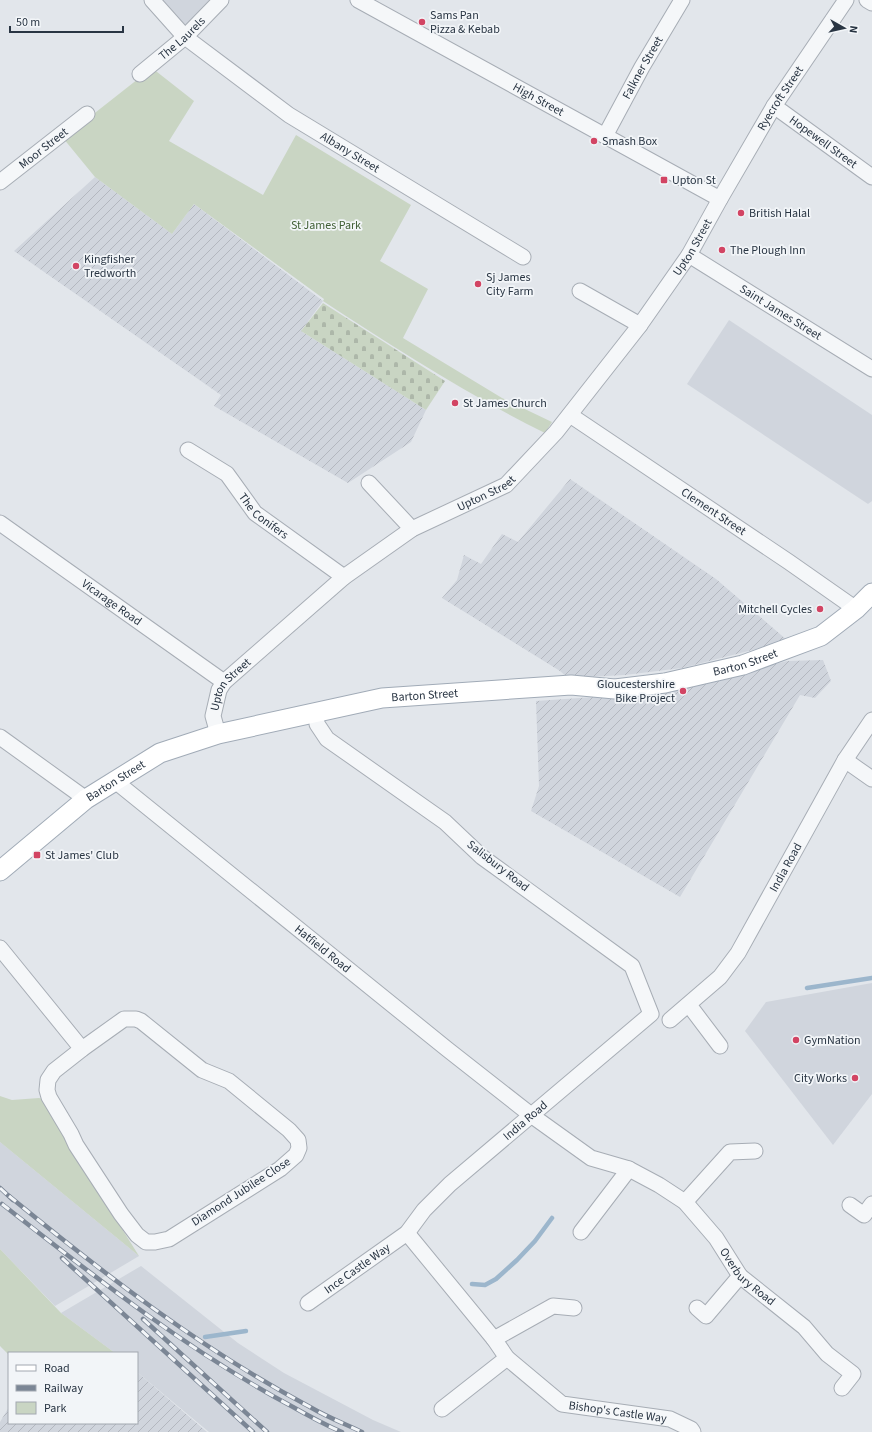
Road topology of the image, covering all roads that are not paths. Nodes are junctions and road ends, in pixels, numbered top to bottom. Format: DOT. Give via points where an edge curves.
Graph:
graph roads {
  1 [pos="152,0"];
  2 [pos="221,0"];
  3 [pos="358,0"];
  4 [pos="682,0"];
  5 [pos="846,0"];
  6 [pos="867,0"];
  7 [pos="872,3"];
  8 [pos="185,37"];
  9 [pos="140,74"];
  10 [pos="774,106"];
  11 [pos="87,114"];
  12 [pos="605,136"];
  13 [pos="872,177"];
  14 [pos="0,182"];
  15 [pos="720,199"];
  16 [pos="689,255"];
  17 [pos="523,257"];
  18 [pos="580,291"];
  19 [pos="640,325"];
  20 [pos="872,369"];
  21 [pos="570,415"];
  22 [pos="188,450"];
  23 [pos="369,483"];
  24 [pos="0,523"];
  25 [pos="412,528"];
  26 [pos="344,577"];
  27 [pos="872,593"];
  28 [pos="856,609"];
  29 [pos="224,682"];
  30 [pos="316,712"];
  31 [pos="872,720"];
  32 [pos="218,734"];
  33 [pos="0,737"];
  34 [pos="845,760"];
  35 [pos="872,779"];
  36 [pos="116,781"];
  37 [pos="86,799"];
  38 [pos="0,871"];
  39 [pos="0,948"];
  40 [pos="689,1005"];
  41 [pos="651,1014"];
  42 [pos="670,1020"];
  43 [pos="720,1046"];
  44 [pos="82,1049"];
  45 [pos="531,1115"];
  46 [pos="755,1151"];
  47 [pos="629,1169"];
  48 [pos="685,1202"];
  49 [pos="872,1204"];
  50 [pos="850,1205"];
  51 [pos="581,1232"];
  52 [pos="406,1233"];
  53 [pos="740,1276"];
  54 [pos="308,1303"];
  55 [pos="574,1308"];
  56 [pos="697,1308"];
  57 [pos="494,1338"];
  58 [pos="507,1358"];
  59 [pos="842,1388"];
  60 [pos="442,1409"];
  61 [pos="693,1432"];
  1 -- 8 [label="street, Albany Street"];
  2 -- 8 [label="street, The Laurels"];
  3 -- 12 [label="street, High Street"];
  4 -- 12 [label="street, Falkner Street"];
  5 -- 10 [label="street, Ryecroft Street"];
  6 -- 7 [label="street"];
  8 -- 9 [label="street, The Laurels"];
  8 -- 17 [label="street, Albany Street" via="289,115"];
  10 -- 13 [label="street, Hopewell Street"];
  10 -- 15 [label="street, Ryecroft Street"];
  11 -- 14 [label="street, Moor Street"];
  12 -- 15 [label="street, High Street"];
  15 -- 16 [label="street, Upton Street"];
  16 -- 19 [label="street, Upton Street"];
  16 -- 20 [label="street, Saint James Street"];
  18 -- 19 [label="street"];
  19 -- 21 [label="street, Upton Street"];
  21 -- 25 [label="street, Upton Street" via="506,485"];
  21 -- 28 [label="street, Clement Street"];
  22 -- 26 [label="street, The Conifers" via="227,474 255,513"];
  23 -- 25 [label="street"];
  24 -- 29 [label="street, Vicarage Road"];
  25 -- 26 [label="street, Upton Street"];
  26 -- 29 [label="street, Upton Street"];
  27 -- 28 [label="main road, Barton Street"];
  28 -- 30 [label="main road, Barton Street" via="821,636 743,665 665,683 615,689 571,685 382,698"];
  29 -- 32 [label="street, Upton Street" via="213,716"];
  30 -- 32 [label="main road, Barton Street"];
  30 -- 41 [label="street, Salisbury Road" via="318,724 328,739 445,822 482,857 632,966"];
  31 -- 34 [label="street, India Road"];
  32 -- 36 [label="main road, Barton Street" via="160,753"];
  33 -- 37 [label="street"];
  34 -- 35 [label="street"];
  34 -- 40 [label="street, India Road" via="738,953 720,977"];
  36 -- 37 [label="main road, Barton Street"];
  36 -- 45 [label="street, Hatfield Road"];
  37 -- 38 [label="main road, Barton Street"];
  39 -- 44 [label="street"];
  40 -- 42 [label="street, India Road"];
  40 -- 43 [label="street"];
  41 -- 45 [label="street, India Road"];
  44 -- 44 [label="street, Diamond Jubilee Close" via="54,1071 48,1080 47,1090 76,1145 137,1235 146,1242 169,1239 280,1169 296,1155 298,1140 289,1130 229,1081 202,1070 141,1021 124,1019"];
  45 -- 47 [label="street, Overbury Road" via="591,1158"];
  45 -- 52 [label="street, India Road" via="450,1184"];
  46 -- 48 [label="street" via="730,1152"];
  47 -- 48 [label="street, Overbury Road"];
  47 -- 51 [label="street"];
  48 -- 53 [label="street, Overbury Road" via="716,1238"];
  49 -- 50 [label="street" via="864,1215"];
  52 -- 54 [label="street, Ince Castle Way"];
  52 -- 57 [label="street, Bishop's Castle Way"];
  53 -- 56 [label="street" via="706,1316"];
  53 -- 59 [label="street, Overbury Road" via="804,1327 827,1354 853,1374"];
  55 -- 57 [label="street" via="553,1306"];
  57 -- 58 [label="street, Bishop's Castle Way"];
  58 -- 60 [label="street"];
  58 -- 61 [label="street, Bishop's Castle Way" via="562,1404 670,1419"];
}
